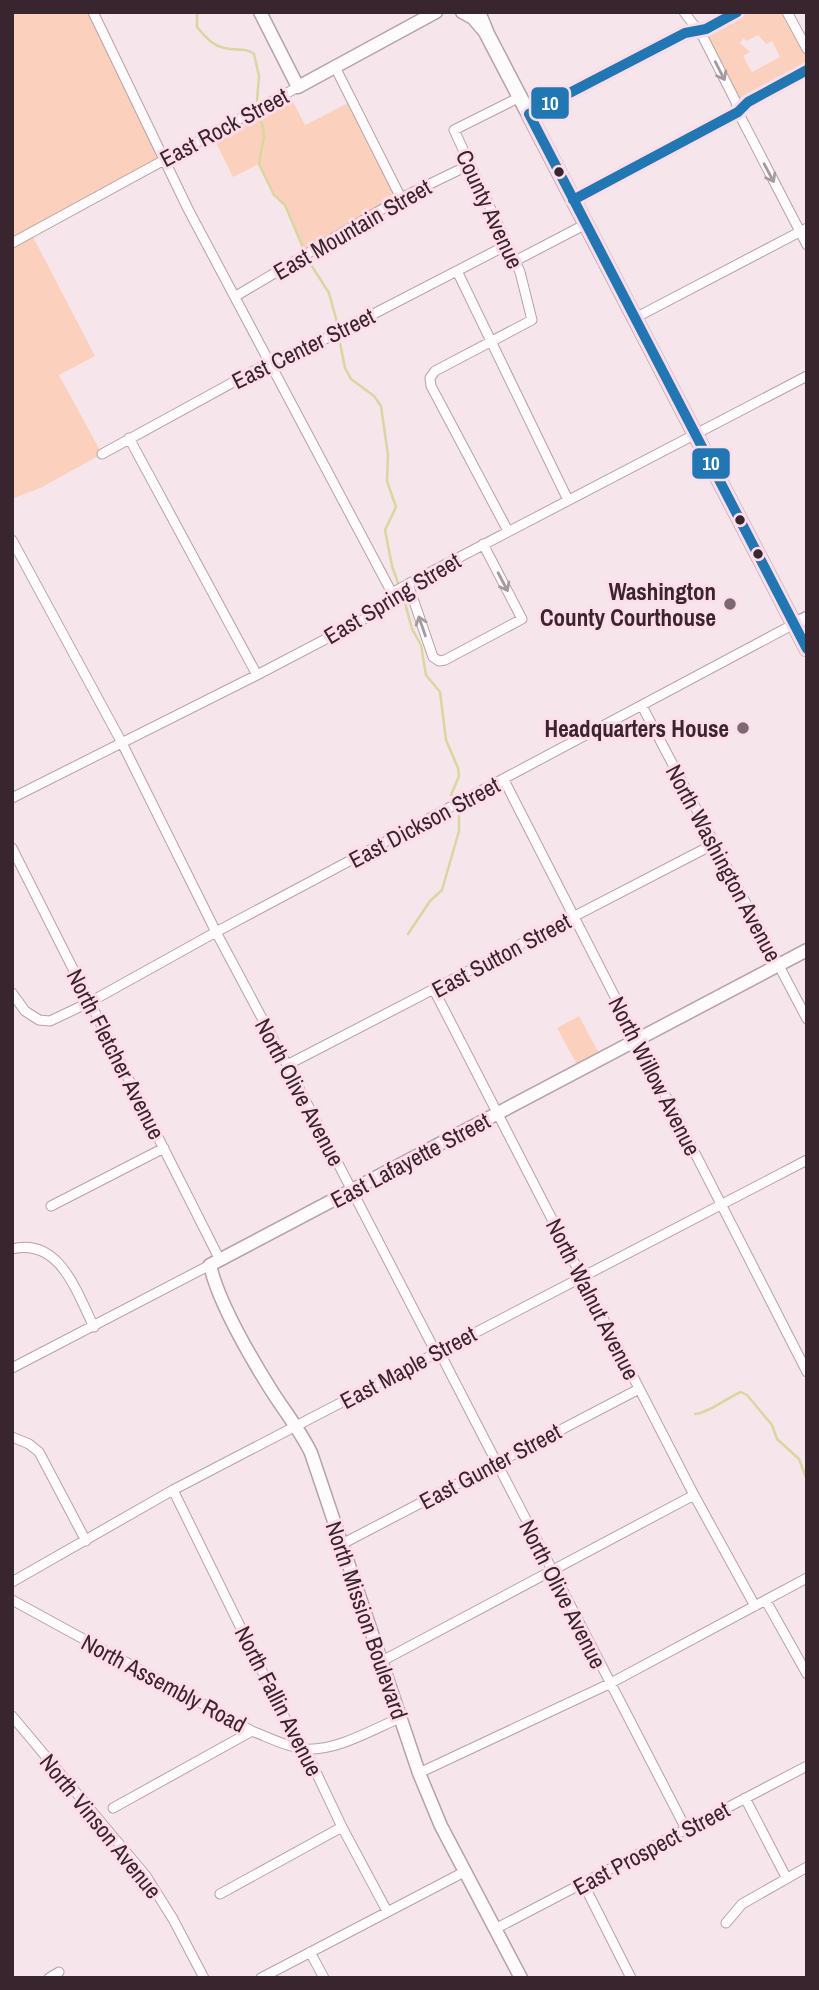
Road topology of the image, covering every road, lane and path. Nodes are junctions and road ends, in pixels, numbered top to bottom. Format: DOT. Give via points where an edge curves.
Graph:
graph roads {
  1 [pos="93,12"];
  2 [pos="260,12"];
  3 [pos="436,12"];
  4 [pos="462,12"];
  5 [pos="476,12"];
  6 [pos="684,12"];
  7 [pos="737,12"];
  8 [pos="787,12"];
  9 [pos="698,31"];
  10 [pos="487,34"];
  11 [pos="807,49"];
  12 [pos="285,61"];
  13 [pos="335,67"];
  14 [pos="807,70"];
  15 [pos="320,75"];
  16 [pos="298,87"];
  17 [pos="520,97"];
  18 [pos="738,112"];
  19 [pos="529,114"];
  20 [pos="165,158"];
  21 [pos="469,164"];
  22 [pos="401,198"];
  23 [pos="573,200"];
  24 [pos="586,225"];
  25 [pos="803,230"];
  26 [pos="12,243"];
  27 [pos="507,245"];
  28 [pos="807,245"];
  29 [pos="516,261"];
  30 [pos="457,271"];
  31 [pos="236,296"];
  32 [pos="635,317"];
  33 [pos="491,341"];
  34 [pos="270,362"];
  35 [pos="807,376"];
  36 [pos="696,433"];
  37 [pos="129,438"];
  38 [pos="102,454"];
  39 [pos="568,500"];
  40 [pos="508,531"];
  41 [pos="12,540"];
  42 [pos="483,544"];
  43 [pos="408,584"];
  44 [pos="391,593"];
  45 [pos="800,621"];
  46 [pos="807,649"];
  47 [pos="257,676"];
  48 [pos="642,706"];
  49 [pos="122,743"];
  50 [pos="504,780"];
  51 [pos="12,798"];
  52 [pos="714,844"];
  53 [pos="12,848"];
  54 [pos="574,916"];
  55 [pos="216,932"];
  56 [pos="807,950"];
  57 [pos="778,965"];
  58 [pos="434,990"];
  59 [pos="12,993"];
  60 [pos="90,1002"];
  61 [pos="807,1019"];
  62 [pos="636,1041"];
  63 [pos="287,1065"];
  64 [pos="498,1114"];
  65 [pos="164,1149"];
  66 [pos="807,1160"];
  67 [pos="351,1190"];
  68 [pos="720,1204"];
  69 [pos="51,1206"];
  70 [pos="12,1249"];
  71 [pos="215,1262"];
  72 [pos="581,1277"];
  73 [pos="94,1326"];
  74 [pos="437,1351"];
  75 [pos="804,1360"];
  76 [pos="12,1368"];
  77 [pos="807,1372"];
  78 [pos="639,1389"];
  79 [pos="296,1427"];
  80 [pos="12,1437"];
  81 [pos="495,1462"];
  82 [pos="173,1490"];
  83 [pos="694,1495"];
  84 [pos="86,1541"];
  85 [pos="342,1544"];
  86 [pos="552,1571"];
  87 [pos="807,1578"];
  88 [pos="12,1582"];
  89 [pos="12,1600"];
  90 [pos="766,1601"];
  91 [pos="755,1606"];
  92 [pos="382,1661"];
  93 [pos="807,1674"];
  94 [pos="609,1684"];
  95 [pos="12,1716"];
  96 [pos="400,1718"];
  97 [pos="252,1731"];
  98 [pos="304,1749"];
  99 [pos="807,1766"];
  100 [pos="419,1773"];
  101 [pos="745,1798"];
  102 [pos="113,1808"];
  103 [pos="342,1826"];
  104 [pos="686,1829"];
  105 [pos="807,1867"];
  106 [pos="464,1872"];
  107 [pos="786,1877"];
  108 [pos="583,1883"];
  109 [pos="220,1894"];
  110 [pos="387,1911"];
  111 [pos="726,1923"];
  112 [pos="495,1929"];
  113 [pos="310,1952"];
  114 [pos="59,1972"];
  115 [pos="48,1978"];
  116 [pos="204,1978"];
  117 [pos="261,1978"];
  118 [pos="324,1978"];
  119 [pos="521,1978"];
  120 [pos="631,1978"];
  1 -- 20 [label="street"];
  2 -- 12 [label="main road"];
  3 -- 13 [label="main road, East Rock Street"];
  4 -- 10 [label="main road"];
  5 -- 10 [label="main road"];
  6 -- 9 [label="street"];
  7 -- 9 [label="main road"];
  8 -- 11 [label="street"];
  9 -- 18 [label="street, one-way"];
  9 -- 19 [label="main road" via="685,33"];
  10 -- 17 [label="main road"];
  12 -- 15 [label="main road" via="301,75"];
  12 -- 16 [label="main road"];
  13 -- 15 [label="main road, East Rock Street"];
  13 -- 22 [label="street"];
  14 -- 18 [label="main road"];
  15 -- 16 [label="main road, East Rock Street"];
  16 -- 20 [label="street, East Rock Street"];
  17 -- 19 [label="main road"];
  17 -- 21 [label="street, County Avenue" via="454,130"];
  18 -- 23 [label="main road"];
  18 -- 25 [label="street, one-way"];
  19 -- 23 [label="main road"];
  20 -- 26 [label="street, East Rock Street"];
  20 -- 31 [label="street"];
  21 -- 22 [label="street, East Mountain Street"];
  21 -- 27 [label="street, County Avenue"];
  22 -- 31 [label="street, East Mountain Street"];
  23 -- 24 [label="main road"];
  24 -- 29 [label="street"];
  24 -- 32 [label="main road"];
  25 -- 28 [label="street"];
  25 -- 32 [label="street"];
  27 -- 29 [label="street, County Avenue"];
  27 -- 30 [label="street, East Center Street"];
  29 -- 33 [label="street, County Avenue" via="532,320"];
  30 -- 33 [label="street"];
  30 -- 34 [label="street, East Center Street"];
  31 -- 34 [label="street"];
  32 -- 36 [label="main road"];
  33 -- 39 [label="street"];
  33 -- 40 [label="street" via="430,378"];
  34 -- 37 [label="street, East Center Street"];
  34 -- 44 [label="street"];
  35 -- 36 [label="street, East Spring Street"];
  36 -- 39 [label="street, East Spring Street"];
  36 -- 45 [label="main road"];
  37 -- 38 [label="street, East Center Street"];
  37 -- 47 [label="street"];
  39 -- 40 [label="street, East Spring Street"];
  40 -- 42 [label="street, East Spring Street"];
  41 -- 49 [label="street, North Olive Avenue"];
  42 -- 43 [label="street, East Spring Street"];
  42 -- 43 [label="street, one-way" via="522,619 439,661 433,657"];
  43 -- 44 [label="street, East Spring Street"];
  44 -- 47 [label="street, East Spring Street" via="383,609"];
  45 -- 46 [label="main road"];
  45 -- 48 [label="street, East Dickson Street"];
  47 -- 49 [label="street, East Spring Street"];
  48 -- 50 [label="street, East Dickson Street"];
  48 -- 52 [label="street, North Washington Avenue"];
  49 -- 51 [label="street, East Spring Street"];
  49 -- 55 [label="street, North Olive Avenue"];
  50 -- 54 [label="street, North Willow Avenue"];
  50 -- 55 [label="street, East Dickson Street"];
  52 -- 54 [label="street, East Sutton Street"];
  52 -- 57 [label="street, North Washington Avenue"];
  53 -- 60 [label="street, North Fletcher Avenue"];
  54 -- 58 [label="street, East Sutton Street"];
  54 -- 62 [label="street, North Willow Avenue"];
  55 -- 60 [label="street, East Dickson Street"];
  55 -- 63 [label="street, North Olive Avenue"];
  56 -- 57 [label="main road, East Lafayette Street"];
  57 -- 61 [label="street, North Washington Avenue"];
  57 -- 62 [label="main road, East Lafayette Street"];
  58 -- 63 [label="street, East Sutton Street"];
  58 -- 64 [label="street, North Walnut Avenue"];
  59 -- 60 [label="street, East Dickson Street" via="25,1011 39,1020 50,1021"];
  60 -- 65 [label="street, North Fletcher Avenue"];
  62 -- 64 [label="main road, East Lafayette Street"];
  62 -- 68 [label="street, North Willow Avenue"];
  63 -- 67 [label="street, North Olive Avenue"];
  64 -- 67 [label="main road, East Lafayette Street"];
  64 -- 72 [label="street, North Walnut Avenue"];
  65 -- 69 [label="street"];
  65 -- 71 [label="street, North Fletcher Avenue"];
  66 -- 68 [label="street, East Maple Street"];
  67 -- 71 [label="main road, East Lafayette Street"];
  67 -- 74 [label="street, North Olive Avenue"];
  68 -- 72 [label="street, East Maple Street"];
  68 -- 75 [label="street, North Willow Avenue"];
  70 -- 73 [label="street" via="33,1247 49,1253 62,1266"];
  71 -- 73 [label="street, East Lafayette Street"];
  71 -- 79 [label="main road, North Mission Boulevard" via="220,1294 255,1363"];
  72 -- 74 [label="street, East Maple Street"];
  72 -- 78 [label="street, North Walnut Avenue"];
  73 -- 76 [label="street, East Lafayette Street"];
  74 -- 79 [label="street, East Maple Street"];
  74 -- 81 [label="street, North Olive Avenue"];
  75 -- 77 [label="street, North Willow Avenue"];
  78 -- 81 [label="street, East Gunter Street"];
  78 -- 83 [label="street, North Walnut Avenue"];
  79 -- 82 [label="street, East Maple Street"];
  79 -- 85 [label="main road, North Mission Boulevard" via="311,1453"];
  80 -- 84 [label="street" via="39,1452"];
  81 -- 85 [label="street, East Gunter Street"];
  81 -- 86 [label="street, North Olive Avenue"];
  82 -- 84 [label="street, East Maple Street"];
  82 -- 98 [label="street, North Fallin Avenue"];
  83 -- 86 [label="street"];
  83 -- 91 [label="street, North Walnut Avenue"];
  84 -- 88 [label="street, East Maple Street"];
  85 -- 92 [label="main road, North Mission Boulevard"];
  86 -- 92 [label="street"];
  86 -- 94 [label="street, North Olive Avenue"];
  87 -- 90 [label="street"];
  89 -- 97 [label="street, North Assembly Road"];
  90 -- 91 [label="street"];
  90 -- 93 [label="street"];
  91 -- 94 [label="street"];
  92 -- 96 [label="main road, North Mission Boulevard"];
  94 -- 100 [label="street"];
  94 -- 104 [label="street, North Olive Avenue"];
  95 -- 116 [label="street, North Vinson Avenue" via="146,1876"];
  96 -- 98 [label="street, North Assembly Road" via="336,1744"];
  96 -- 100 [label="main road, North Mission Boulevard"];
  97 -- 98 [label="street, North Assembly Road"];
  97 -- 102 [label="street"];
  98 -- 103 [label="street, North Fallin Avenue"];
  99 -- 101 [label="street, East Prospect Street"];
  100 -- 106 [label="main road, North Mission Boulevard"];
  101 -- 104 [label="street, East Prospect Street"];
  101 -- 107 [label="street"];
  103 -- 109 [label="street"];
  103 -- 110 [label="street, North Fallin Avenue"];
  104 -- 108 [label="street, East Prospect Street"];
  105 -- 107 [label="street"];
  106 -- 110 [label="street"];
  106 -- 112 [label="main road, North Mission Boulevard"];
  107 -- 111 [label="street" via="742,1904"];
  108 -- 112 [label="street, East Prospect Street"];
  108 -- 120 [label="street"];
  110 -- 113 [label="street"];
  112 -- 119 [label="main road, North Mission Boulevard"];
  113 -- 117 [label="street"];
  113 -- 118 [label="street"];
  114 -- 115 [label="street"];
}
